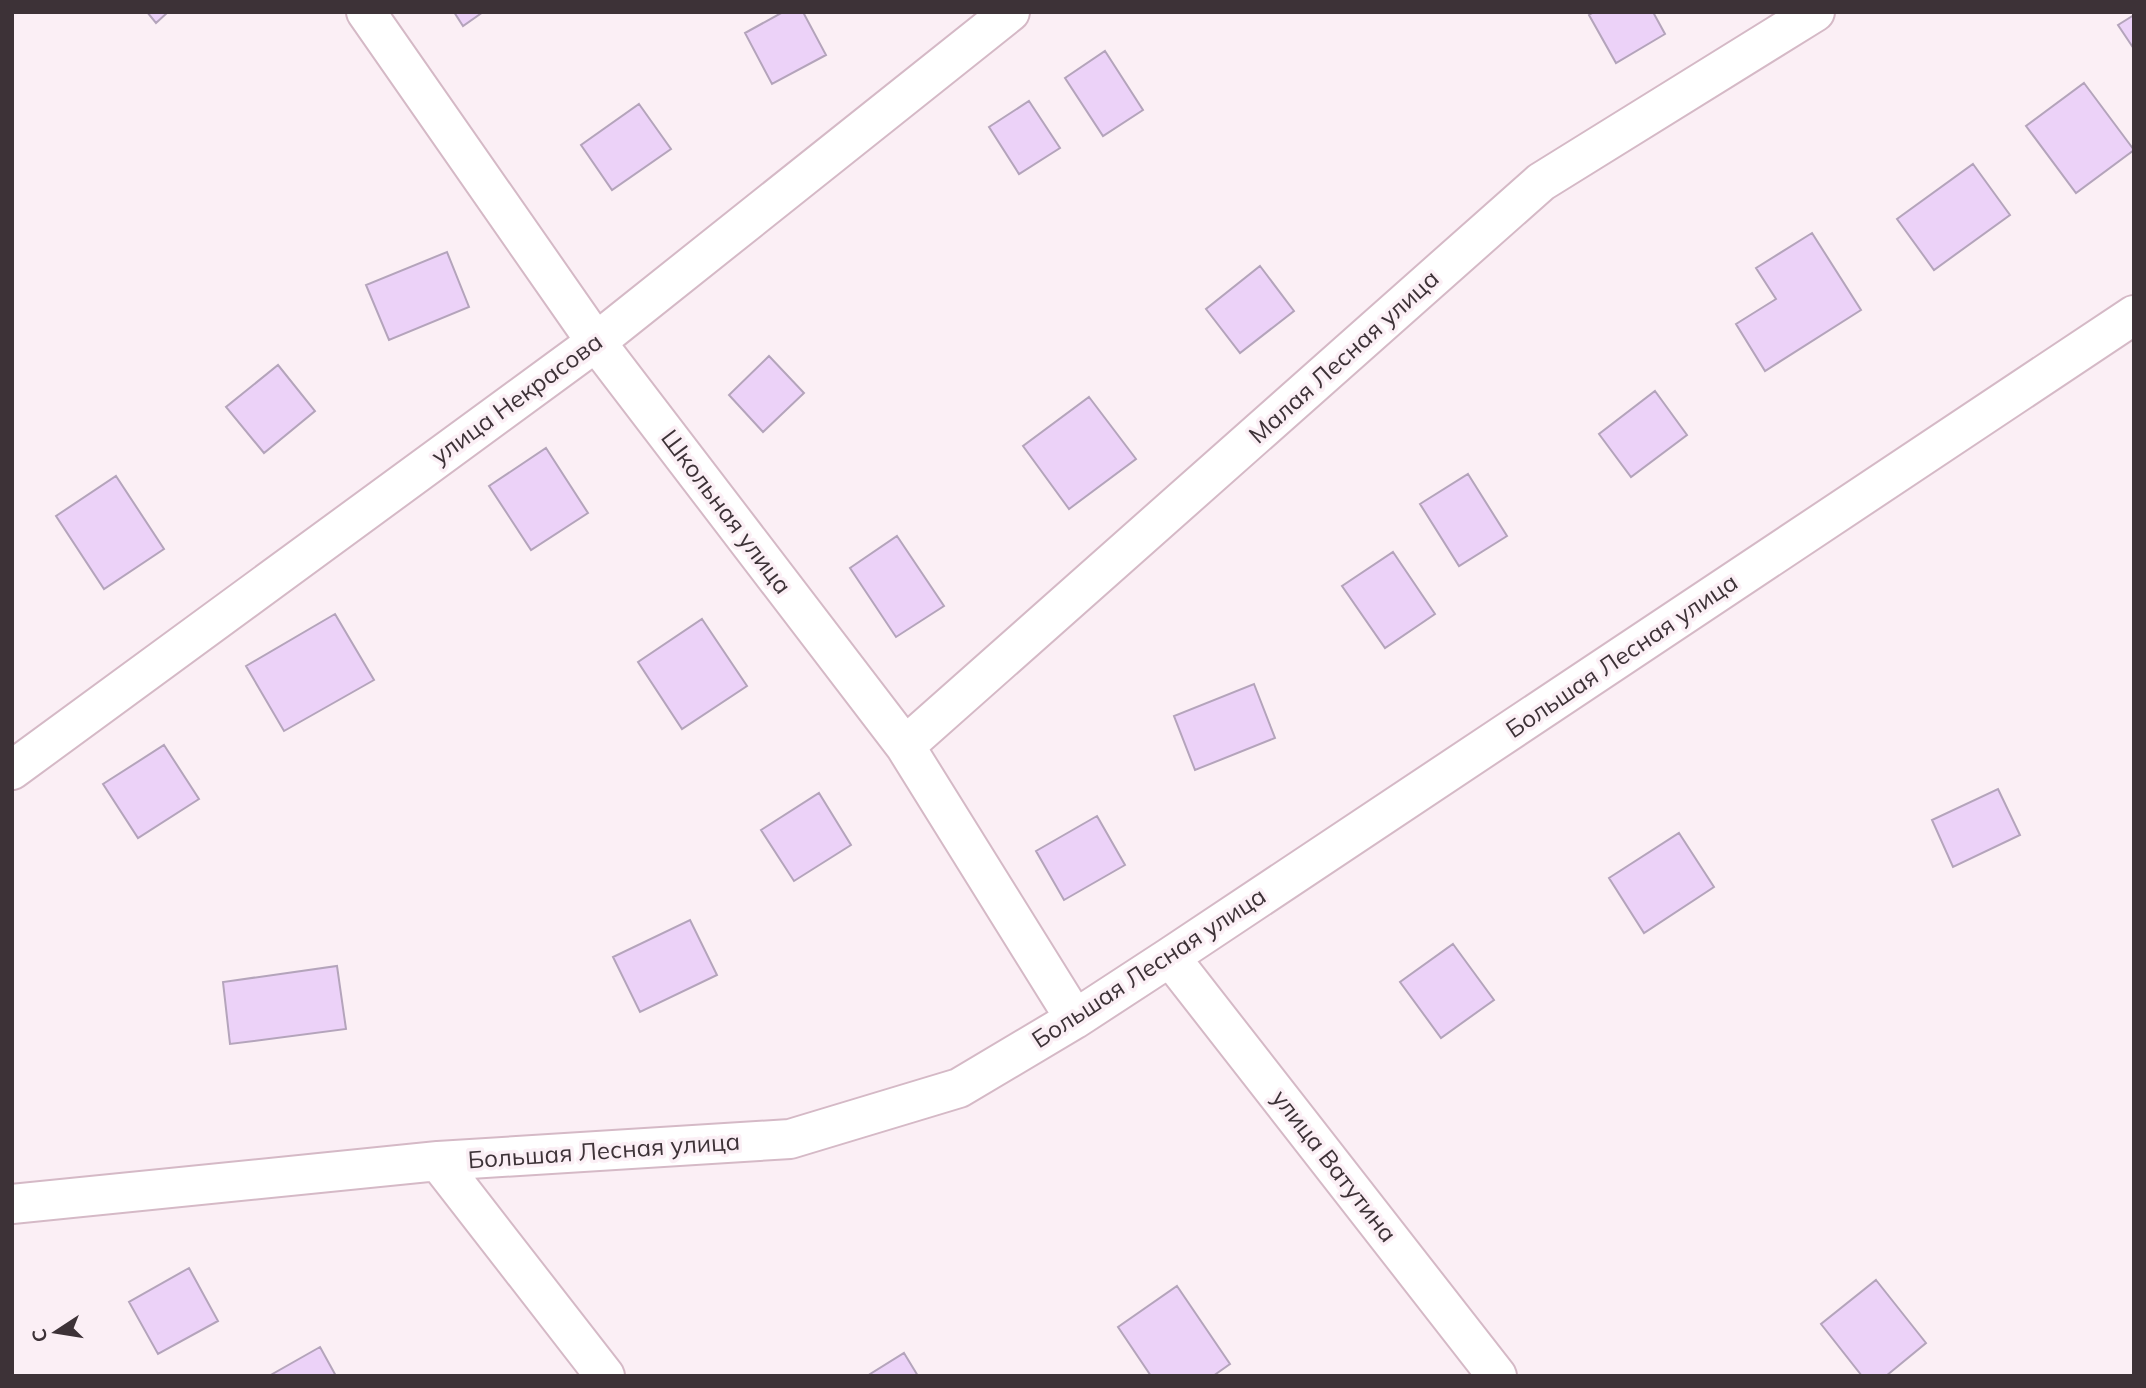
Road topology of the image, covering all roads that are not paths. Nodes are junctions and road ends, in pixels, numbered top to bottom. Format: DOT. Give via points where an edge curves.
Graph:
graph roads {
  1 [pos="366,12"];
  2 [pos="1010,12"];
  3 [pos="1815,12"];
  4 [pos="2134,315"];
  5 [pos="596,342"];
  6 [pos="905,746"];
  7 [pos="12,769"];
  8 [pos="1170,957"];
  9 [pos="1074,1019"];
  10 [pos="438,1161"];
  11 [pos="12,1204"];
  12 [pos="605,1376"];
  13 [pos="1497,1376"];
  1 -- 5 [label="street, Школьная улица"];
  2 -- 5 [label="street, улица Некрасова"];
  3 -- 6 [label="street, Малая Лесная улица" via="1541,182"];
  4 -- 8 [label="street, Большая Лесная улица"];
  5 -- 6 [label="street, Школьная улица"];
  5 -- 7 [label="street, улица Некрасова"];
  6 -- 9 [label="street, Школьная улица"];
  8 -- 9 [label="street, Большая Лесная улица"];
  8 -- 13 [label="street, улица Ватутина"];
  9 -- 10 [label="street, Большая Лесная улица" via="960,1088 790,1139"];
  10 -- 11 [label="street, Большая Лесная улица"];
  10 -- 12 [label="street"];
}
